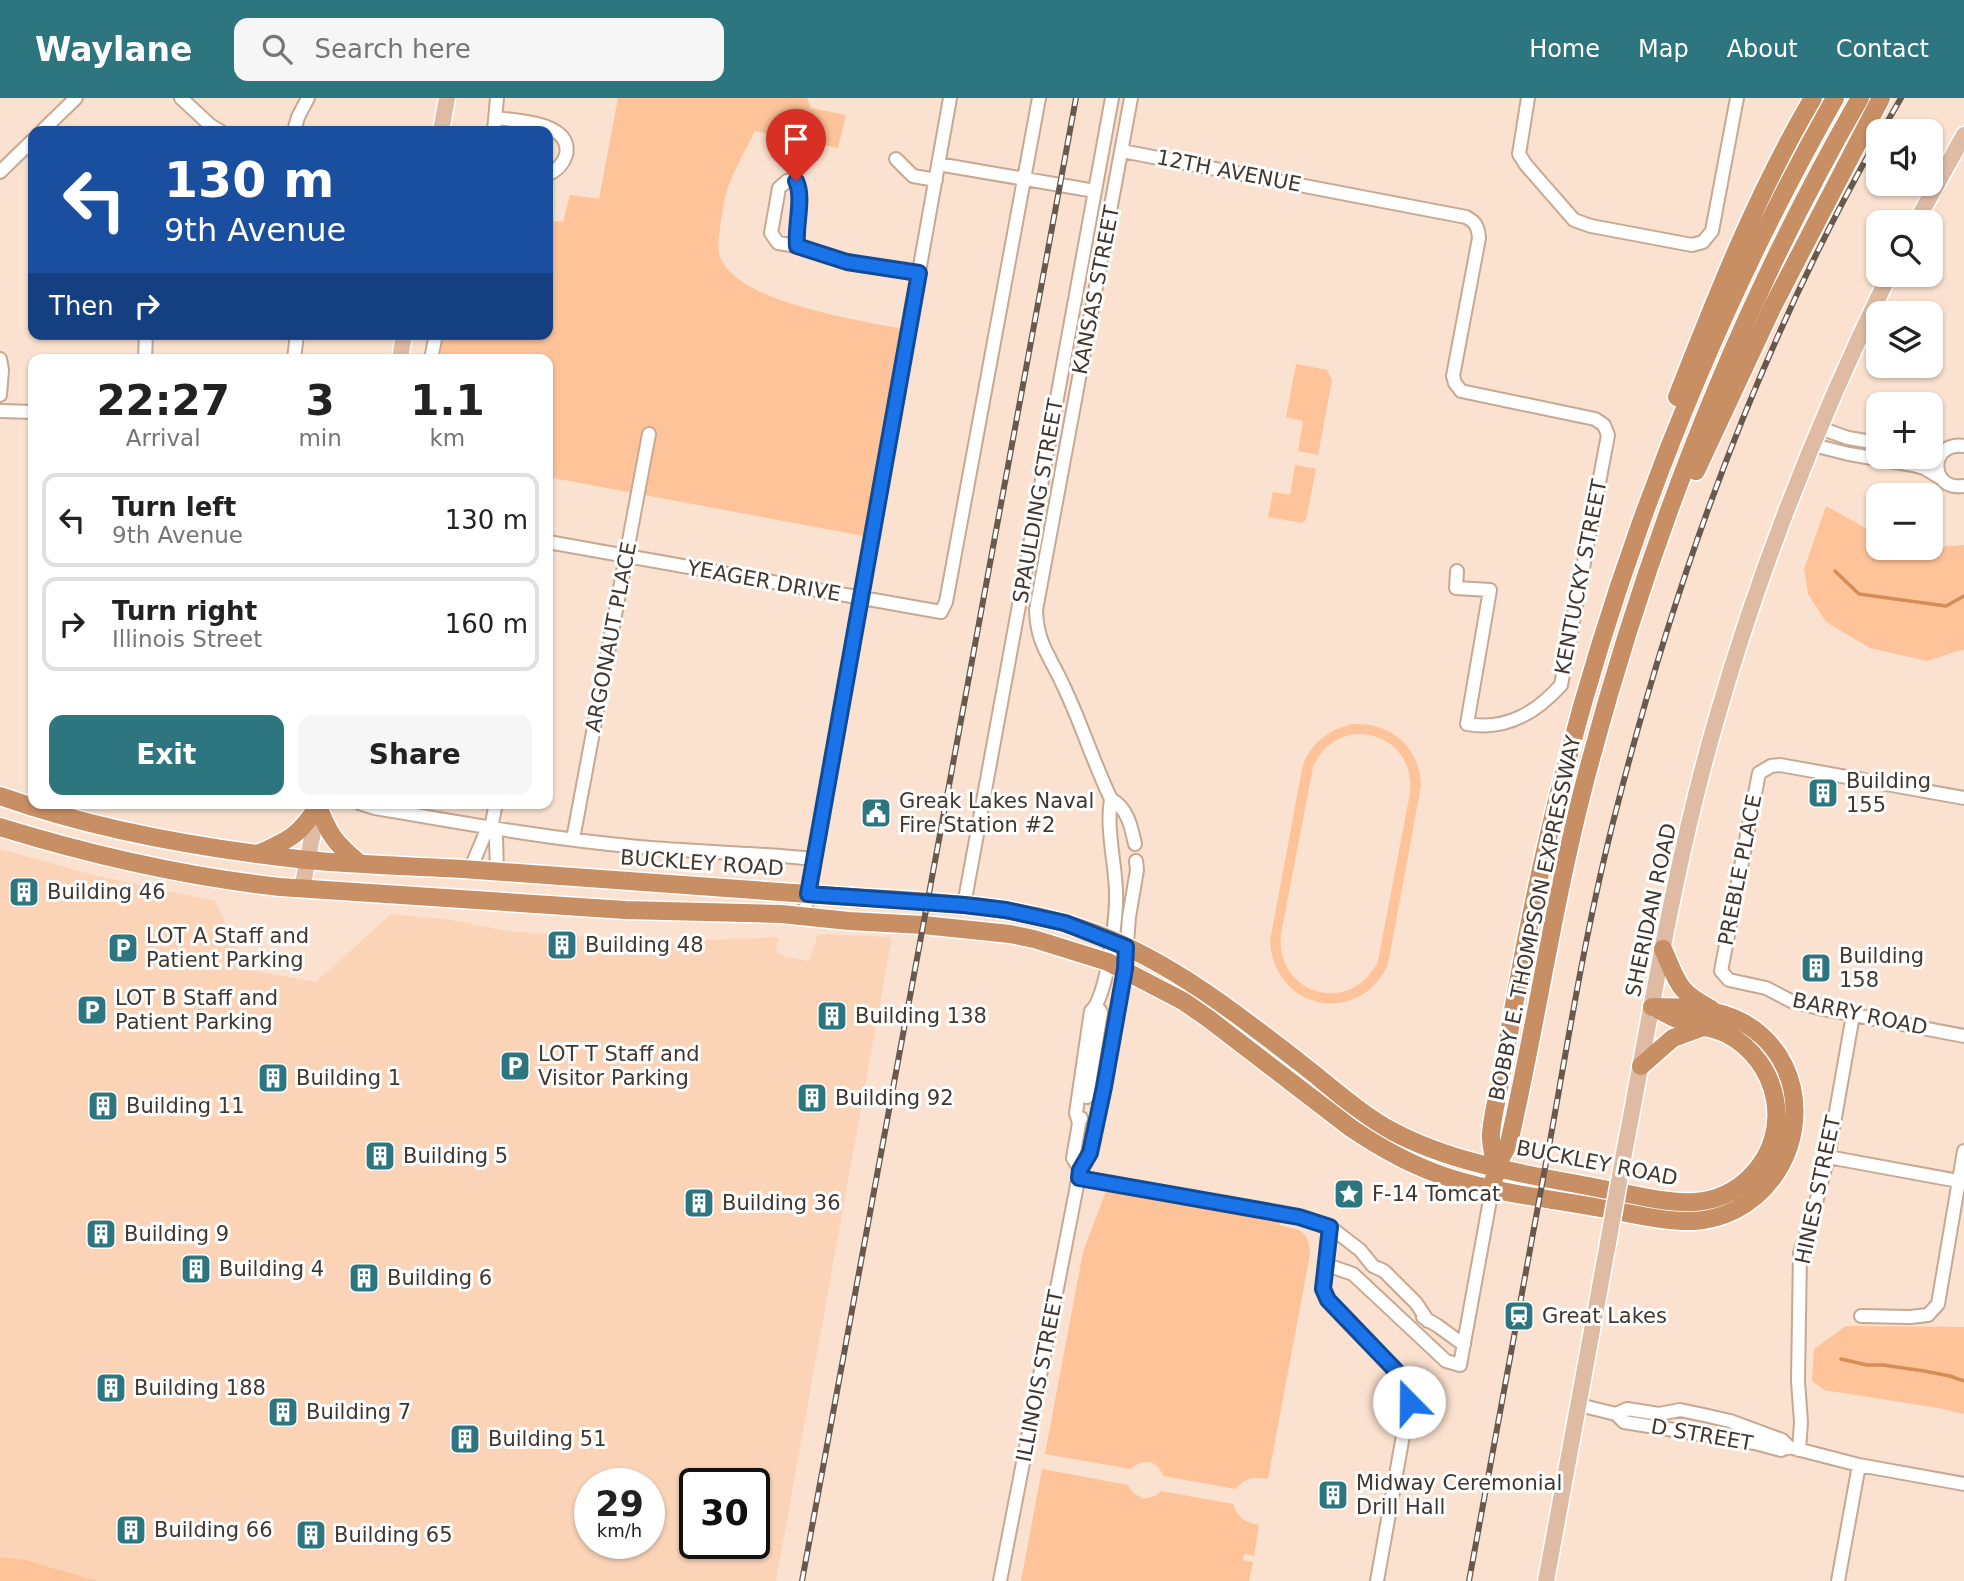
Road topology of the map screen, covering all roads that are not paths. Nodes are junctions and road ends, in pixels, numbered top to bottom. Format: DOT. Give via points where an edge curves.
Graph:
graph roads {
  1 [pos="76,98"];
  2 [pos="181,98"];
  3 [pos="308,98"];
  4 [pos="447,98"];
  5 [pos="497,98"];
  6 [pos="950,98"];
  7 [pos="1039,98"];
  8 [pos="1112,98"];
  9 [pos="1131,98"];
  10 [pos="1528,98"];
  11 [pos="1737,98"];
  12 [pos="1813,98"];
  13 [pos="1835,98"];
  14 [pos="1860,98"];
  15 [pos="1881,98"];
  16 [pos="495,125"];
  17 [pos="47,126"];
  18 [pos="212,126"];
  19 [pos="295,126"];
  20 [pos="442,126"];
  21 [pos="546,126"];
  22 [pos="553,130"];
  23 [pos="1964,135"];
  24 [pos="28,145"];
  25 [pos="1122,151"];
  26 [pos="896,159"];
  27 [pos="938,164"];
  28 [pos="0,172"];
  29 [pos="553,172"];
  30 [pos="1024,179"];
  31 [pos="936,180"];
  32 [pos="1095,191"];
  33 [pos="1923,210"];
  34 [pos="797,246"];
  35 [pos="919,273"];
  36 [pos="1883,287"];
  37 [pos="0,359"];
  38 [pos="0,395"];
  39 [pos="0,411"];
  40 [pos="28,412"];
  41 [pos="1568,413"];
  42 [pos="1820,428"];
  43 [pos="649,434"];
  44 [pos="1866,441"];
  45 [pos="1813,445"];
  46 [pos="1964,446"];
  47 [pos="1943,449"];
  48 [pos="1938,469"];
  49 [pos="1942,479"];
  50 [pos="1964,486"];
  51 [pos="1671,505"];
  52 [pos="1646,511"];
  53 [pos="553,543"];
  54 [pos="627,556"];
  55 [pos="1458,570"];
  56 [pos="860,599"];
  57 [pos="0,796"];
  58 [pos="1964,798"];
  59 [pos="1111,799"];
  60 [pos="28,805"];
  61 [pos="43,809"];
  62 [pos="315,809"];
  63 [pos="317,809"];
  64 [pos="320,809"];
  65 [pos="380,809"];
  66 [pos="495,809"];
  67 [pos="82,821"];
  68 [pos="0,827"];
  69 [pos="491,828"];
  70 [pos="573,839"];
  71 [pos="1135,844"];
  72 [pos="75,850"];
  73 [pos="258,854"];
  74 [pos="815,859"];
  75 [pos="308,860"];
  76 [pos="1136,861"];
  77 [pos="359,863"];
  78 [pos="470,870"];
  79 [pos="497,872"];
  80 [pos="302,889"];
  81 [pos="808,894"];
  82 [pos="964,905"];
  83 [pos="804,916"];
  84 [pos="1119,943"];
  85 [pos="1662,949"];
  86 [pos="1117,965"];
  87 [pos="1721,971"];
  88 [pos="1652,1007"];
  89 [pos="1853,1015"];
  90 [pos="1712,1019"];
  91 [pos="1964,1036"];
  92 [pos="1641,1066"];
  93 [pos="1964,1151"];
  94 [pos="1828,1157"];
  95 [pos="1496,1167"];
  96 [pos="1079,1174"];
  97 [pos="1961,1182"];
  98 [pos="1492,1189"];
  99 [pos="1330,1227"];
  100 [pos="1327,1265"];
  101 [pos="1861,1315"];
  102 [pos="1464,1345"];
  103 [pos="1579,1405"];
  104 [pos="1616,1414"];
  105 [pos="1794,1449"];
  106 [pos="1859,1465"];
  107 [pos="1964,1484"];
  108 [pos="1000,1581"];
  109 [pos="1377,1581"];
  110 [pos="1546,1581"];
  111 [pos="1838,1581"];
  1 -- 17 [label="street"];
  2 -- 18 [label="street"];
  3 -- 19 [label="street"];
  4 -- 20 [label="main road"];
  5 -- 16 [label="street"];
  6 -- 27 [label="street"];
  7 -- 30 [label="street"];
  8 -- 32 [label="street, SPAULDING STREET"];
  9 -- 25 [label="street, KANSAS STREET"];
  10 -- 11 [label="street" via="1519,154 1570,216 1581,223 1698,245 1712,231"];
  12 -- 52 [label="highway" via="1717,295 1670,415"];
  13 -- 52 [label="highway, BOBBY E. THOMPSON EXPRESSWAY" via="1725,315"];
  14 -- 51 [label="highway, BOBBY E. THOMPSON EXPRESSWAY" via="1753,309"];
  15 -- 51 [label="highway" via="1773,306 1696,471"];
  16 -- 21 [label="street"];
  22 -- 29 [label="street" via="566,145 565,158"];
  23 -- 33 [label="main road"];
  24 -- 28 [label="street"];
  25 -- 41 [label="street, 12TH AVENUE" via="1474,221 1479,238 1455,383 1461,391"];
  25 -- 59 [label="street, KANSAS STREET" via="1036,610 1036,628"];
  26 -- 31 [label="street" via="913,176"];
  27 -- 30 [label="street"];
  27 -- 31 [label="street"];
  30 -- 32 [label="street"];
  30 -- 56 [label="street, YEAGER DRIVE" via="946,602 941,612 932,612"];
  31 -- 35 [label="street"];
  32 -- 82 [label="street, SPAULDING STREET"];
  34 -- 34 [label="street" via="778,243 771,233 779,188 787,181 796,181 801,190"];
  34 -- 35 [label="street" via="847,262"];
  35 -- 56 [label="street"];
  36 -- 42 [label="main road, SHERIDAN ROAD"];
  37 -- 38 [label="street"];
  39 -- 40 [label="street"];
  41 -- 55 [label="street, KENTUCKY STREET" via="1595,419 1608,435 1561,685 1518,720 1482,727 1467,724 1490,590 1456,588"];
  42 -- 44 [label="street"];
  42 -- 45 [label="main road, SHERIDAN ROAD"];
  43 -- 54 [label="street, ARGONAUT PLACE"];
  45 -- 49 [label="street" via="1913,465"];
  45 -- 85 [label="main road, SHERIDAN ROAD" via="1771,550 1715,724"];
  46 -- 47 [label="street"];
  48 -- 49 [label="street"];
  49 -- 50 [label="street" via="1949,485"];
  51 -- 95 [label="highway, BOBBY E. THOMPSON EXPRESSWAY" via="1624,644 1583,788 1509,1143"];
  52 -- 95 [label="highway, BOBBY E. THOMPSON EXPRESSWAY" via="1595,659 1534,899 1490,1136"];
  53 -- 54 [label="street, YEAGER DRIVE"];
  54 -- 56 [label="street, YEAGER DRIVE"];
  54 -- 70 [label="street, ARGONAUT PLACE"];
  56 -- 74 [label="street"];
  57 -- 60 [label="highway, BUCKLEY ROAD"];
  58 -- 87 [label="street, PREBLE PLACE" via="1780,765 1759,774"];
  59 -- 71 [label="street, KANSAS STREET" via="1130,820"];
  59 -- 84 [label="street, KANSAS STREET"];
  61 -- 67 [label="highway, BUCKLEY ROAD"];
  62 -- 73 [label="highway" via="296,835"];
  63 -- 75 [label="main road"];
  64 -- 77 [label="highway" via="334,840"];
  65 -- 69 [label="street"];
  66 -- 69 [label="street"];
  67 -- 72 [label="highway"];
  67 -- 73 [label="highway, BUCKLEY ROAD"];
  68 -- 72 [label="highway, BUCKLEY ROAD"];
  69 -- 70 [label="street"];
  69 -- 78 [label="street"];
  69 -- 79 [label="street" via="496,838"];
  70 -- 74 [label="street"];
  72 -- 80 [label="highway, BUCKLEY ROAD" via="174,872"];
  73 -- 75 [label="highway, BUCKLEY ROAD"];
  74 -- 81 [label="street"];
  75 -- 77 [label="highway, BUCKLEY ROAD"];
  75 -- 80 [label="main road"];
  76 -- 84 [label="street" via="1129,918"];
  77 -- 78 [label="highway, BUCKLEY ROAD"];
  78 -- 79 [label="highway, BUCKLEY ROAD"];
  79 -- 81 [label="highway, BUCKLEY ROAD"];
  80 -- 83 [label="highway, BUCKLEY ROAD" via="625,910"];
  81 -- 82 [label="highway, BUCKLEY ROAD"];
  81 -- 83 [label="street"];
  82 -- 84 [label="highway, BUCKLEY ROAD" via="1030,914"];
  83 -- 86 [label="highway, BUCKLEY ROAD" via="1010,934"];
  84 -- 86 [label="street, ILLINOIS STREET"];
  84 -- 95 [label="highway, BUCKLEY ROAD" via="1219,1001 1392,1130 1434,1149"];
  85 -- 88 [label="main road, SHERIDAN ROAD"];
  85 -- 90 [label="highway" via="1681,989"];
  86 -- 96 [label="street, ILLINOIS STREET" via="1104,1087 1090,1153"];
  86 -- 96 [label="street, ILLINOIS STREET" via="1089,1020 1073,1158"];
  86 -- 98 [label="highway, BUCKLEY ROAD" via="1202,1014 1376,1145 1419,1167"];
  87 -- 89 [label="street, BARRY ROAD" via="1729,980 1791,1001"];
  88 -- 90 [label="highway, BUCKLEY ROAD" via="1680,1021"];
  88 -- 92 [label="main road, SHERIDAN ROAD"];
  89 -- 91 [label="street, BARRY ROAD"];
  89 -- 94 [label="street, HINES STREET"];
  90 -- 92 [label="highway" via="1673,1038"];
  90 -- 95 [label="highway, BUCKLEY ROAD" via="1763,1066 1773,1088 1776,1113 1773,1140 1761,1164 1726,1195 1687,1203"];
  90 -- 98 [label="highway, BUCKLEY ROAD" via="1746,1025 1769,1045 1791,1086 1794,1131 1784,1161 1761,1192 1733,1211 1693,1221"];
  92 -- 103 [label="main road, SHERIDAN ROAD, bridge"];
  93 -- 97 [label="street"];
  94 -- 97 [label="street"];
  94 -- 105 [label="street, HINES STREET" via="1800,1253 1801,1422"];
  95 -- 98 [label="highway, BOBBY E. THOMPSON EXPRESSWAY"];
  96 -- 99 [label="street"];
  96 -- 108 [label="street, ILLINOIS STREET"];
  97 -- 101 [label="street" via="1938,1304 1927,1315"];
  98 -- 102 [label="street"];
  99 -- 100 [label="street"];
  99 -- 102 [label="street" via="1384,1271 1428,1321"];
  100 -- 102 [label="street" via="1353,1274 1446,1361 1460,1365"];
  100 -- 109 [label="street" via="1323,1289 1328,1300 1401,1376 1409,1402"];
  103 -- 104 [label="street, D STREET"];
  103 -- 110 [label="main road, SHERIDAN ROAD"];
  104 -- 105 [label="street, D STREET" via="1624,1422"];
  104 -- 105 [label="street, D STREET" via="1627,1409 1659,1414 1680,1410 1730,1421"];
  105 -- 106 [label="street, D STREET"];
  106 -- 107 [label="street, D STREET"];
  106 -- 111 [label="street"];
}
